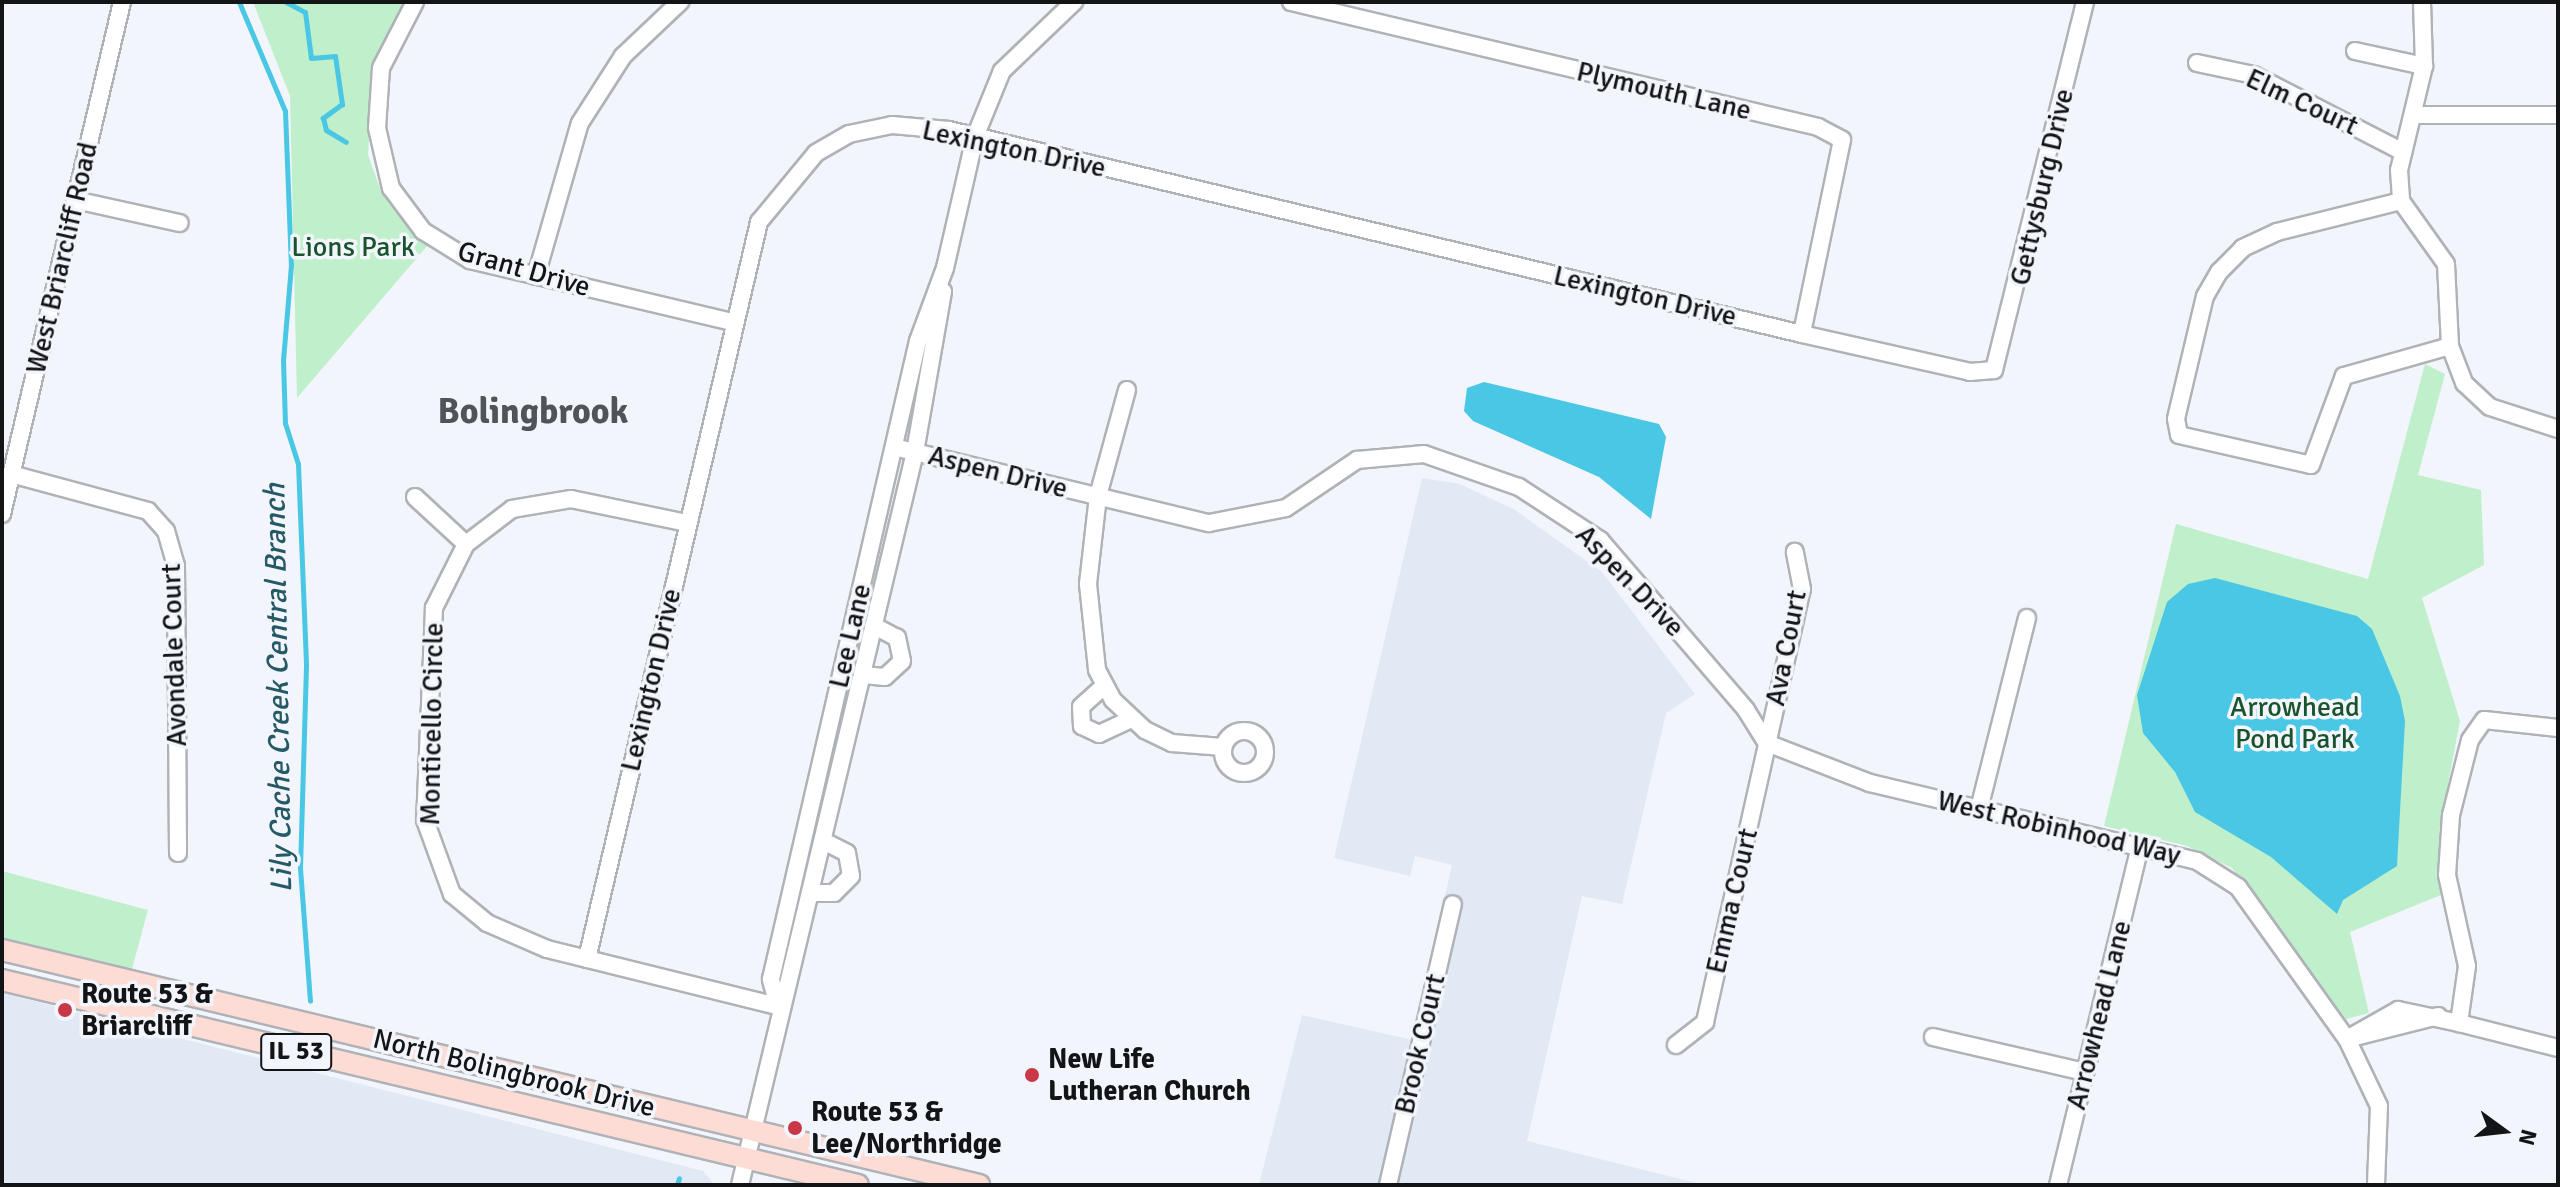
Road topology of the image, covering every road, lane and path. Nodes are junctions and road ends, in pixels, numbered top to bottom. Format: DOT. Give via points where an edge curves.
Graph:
graph roads {
  1 [pos="122,2"];
  2 [pos="415,2"];
  3 [pos="680,2"];
  4 [pos="1074,2"];
  5 [pos="1291,2"];
  6 [pos="2085,2"];
  7 [pos="2422,2"];
  8 [pos="2355,51"];
  9 [pos="2197,63"];
  10 [pos="2424,66"];
  11 [pos="2413,115"];
  12 [pos="2558,115"];
  13 [pos="975,137"];
  14 [pos="2403,152"];
  15 [pos="75,200"];
  16 [pos="2401,201"];
  17 [pos="180,223"];
  18 [pos="945,268"];
  19 [pos="536,276"];
  20 [pos="733,322"];
  21 [pos="1802,334"];
  22 [pos="2450,346"];
  23 [pos="1994,370"];
  24 [pos="1127,390"];
  25 [pos="2558,429"];
  26 [pos="894,447"];
  27 [pos="915,452"];
  28 [pos="11,474"];
  29 [pos="1098,496"];
  30 [pos="415,497"];
  31 [pos="2,514"];
  32 [pos="687,523"];
  33 [pos="466,544"];
  34 [pos="1795,552"];
  35 [pos="2027,618"];
  36 [pos="874,626"];
  37 [pos="863,675"];
  38 [pos="1104,686"];
  39 [pos="1131,719"];
  40 [pos="2558,728"];
  41 [pos="1767,743"];
  42 [pos="1223,747"];
  43 [pos="1979,809"];
  44 [pos="825,842"];
  45 [pos="2140,846"];
  46 [pos="178,853"];
  47 [pos="813,893"];
  48 [pos="1453,904"];
  49 [pos="2,950"];
  50 [pos="587,959"];
  51 [pos="2,980"];
  52 [pos="778,1006"];
  53 [pos="2459,1023"];
  54 [pos="1933,1037"];
  55 [pos="2347,1039"];
  56 [pos="1676,1045"];
  57 [pos="2558,1048"];
  58 [pos="2085,1072"];
  59 [pos="754,1131"];
  60 [pos="747,1158"];
  61 [pos="740,1185"];
  62 [pos="858,1185"];
  63 [pos="979,1185"];
  64 [pos="1388,1185"];
  65 [pos="2058,1185"];
  66 [pos="2376,1185"];
  1 -- 15 [label="street, West Briarcliff Road"];
  2 -- 19 [label="street, Grant Drive" via="381,68 376,97 391,188 423,231 446,247"];
  3 -- 19 [label="street" via="623,56 580,123"];
  4 -- 13 [label="street, Lee Lane" via="1002,71"];
  5 -- 21 [label="street, Plymouth Lane" via="1818,127 1842,140"];
  6 -- 23 [label="street, Gettysburg Drive"];
  7 -- 10 [label="street"];
  8 -- 10 [label="street"];
  9 -- 14 [label="street, Elm Court" via="2254,75"];
  10 -- 11 [label="street"];
  11 -- 12 [label="street"];
  11 -- 14 [label="street"];
  13 -- 18 [label="street, Lee Lane"];
  13 -- 20 [label="street, Lexington Drive" via="892,125 849,134 816,153 759,222"];
  13 -- 21 [label="street, Lexington Drive"];
  14 -- 16 [label="street"];
  15 -- 17 [label="street"];
  15 -- 28 [label="street, West Briarcliff Road"];
  16 -- 22 [label="street" via="2446,264"];
  16 -- 22 [label="street" via="2277,232 2243,248 2219,272 2205,296 2176,419 2179,435 2311,465 2344,376"];
  18 -- 26 [label="street, Lee Lane" via="918,341"];
  18 -- 27 [label="street, Lee Lane"];
  19 -- 20 [label="street, Grant Drive"];
  20 -- 32 [label="street, Lexington Drive"];
  21 -- 23 [label="street, Lexington Drive" via="1970,372"];
  22 -- 25 [label="street" via="2478,398"];
  24 -- 29 [label="street"];
  26 -- 27 [label="street, Aspen Drive"];
  26 -- 52 [label="street, Lee Lane" via="771,979"];
  27 -- 29 [label="street, Aspen Drive"];
  27 -- 36 [label="street, Lee Lane"];
  28 -- 31 [label="street, West Briarcliff Road"];
  28 -- 46 [label="street, Avondale Court" via="148,511 166,531 176,566"];
  29 -- 38 [label="street" via="1088,584"];
  29 -- 41 [label="street, Aspen Drive" via="1209,523 1286,508 1357,460 1424,454 1484,470 1600,540 1746,710"];
  30 -- 33 [label="street"];
  32 -- 33 [label="street, Monticello Circle" via="571,499 512,509"];
  32 -- 50 [label="street, Lexington Drive"];
  33 -- 50 [label="street, Monticello Circle" via="434,608 425,820 431,848 452,894 478,917 512,936"];
  34 -- 41 [label="street, Ava Court" via="1802,589"];
  35 -- 43 [label="street"];
  36 -- 37 [label="street, Lee Lane"];
  36 -- 37 [label="street, Lee Lane" via="897,638 902,661 885,677"];
  37 -- 44 [label="street, Lee Lane"];
  38 -- 39 [label="street"];
  38 -- 39 [label="street" via="1081,707 1082,726 1099,734"];
  39 -- 42 [label="street" via="1172,743"];
  40 -- 53 [label="street" via="2484,720 2470,740 2451,815 2447,875 2467,966"];
  41 -- 43 [label="street, West Robinhood Way" via="1870,783"];
  41 -- 56 [label="street, Emma Court" via="1705,1022"];
  43 -- 45 [label="street, West Robinhood Way"];
  44 -- 47 [label="street, Lee Lane"];
  44 -- 47 [label="street" via="847,853 851,876 834,893"];
  45 -- 55 [label="street, West Robinhood Way" via="2197,861 2238,887"];
  45 -- 58 [label="street, Arrowhead Lane"];
  47 -- 52 [label="street, Lee Lane" via="793,982"];
  48 -- 64 [label="street, Brook Court"];
  49 -- 59 [label="main road, North Bolingbrook Drive / IL 53"];
  50 -- 52 [label="street, Monticello Circle"];
  51 -- 60 [label="main road, North Bolingbrook Drive / IL 53"];
  52 -- 59 [label="street, Lee Lane"];
  53 -- 55 [label="street" via="2438,1016"];
  53 -- 57 [label="street"];
  54 -- 58 [label="street"];
  55 -- 66 [label="street, West Robinhood Way" via="2379,1106"];
  58 -- 65 [label="street, Arrowhead Lane"];
  59 -- 60 [label="street, Lee Lane"];
  59 -- 63 [label="main road, North Bolingbrook Drive / IL 53"];
  60 -- 61 [label="street, Lee Lane"];
  60 -- 62 [label="main road, North Bolingbrook Drive / IL 53"];
}
